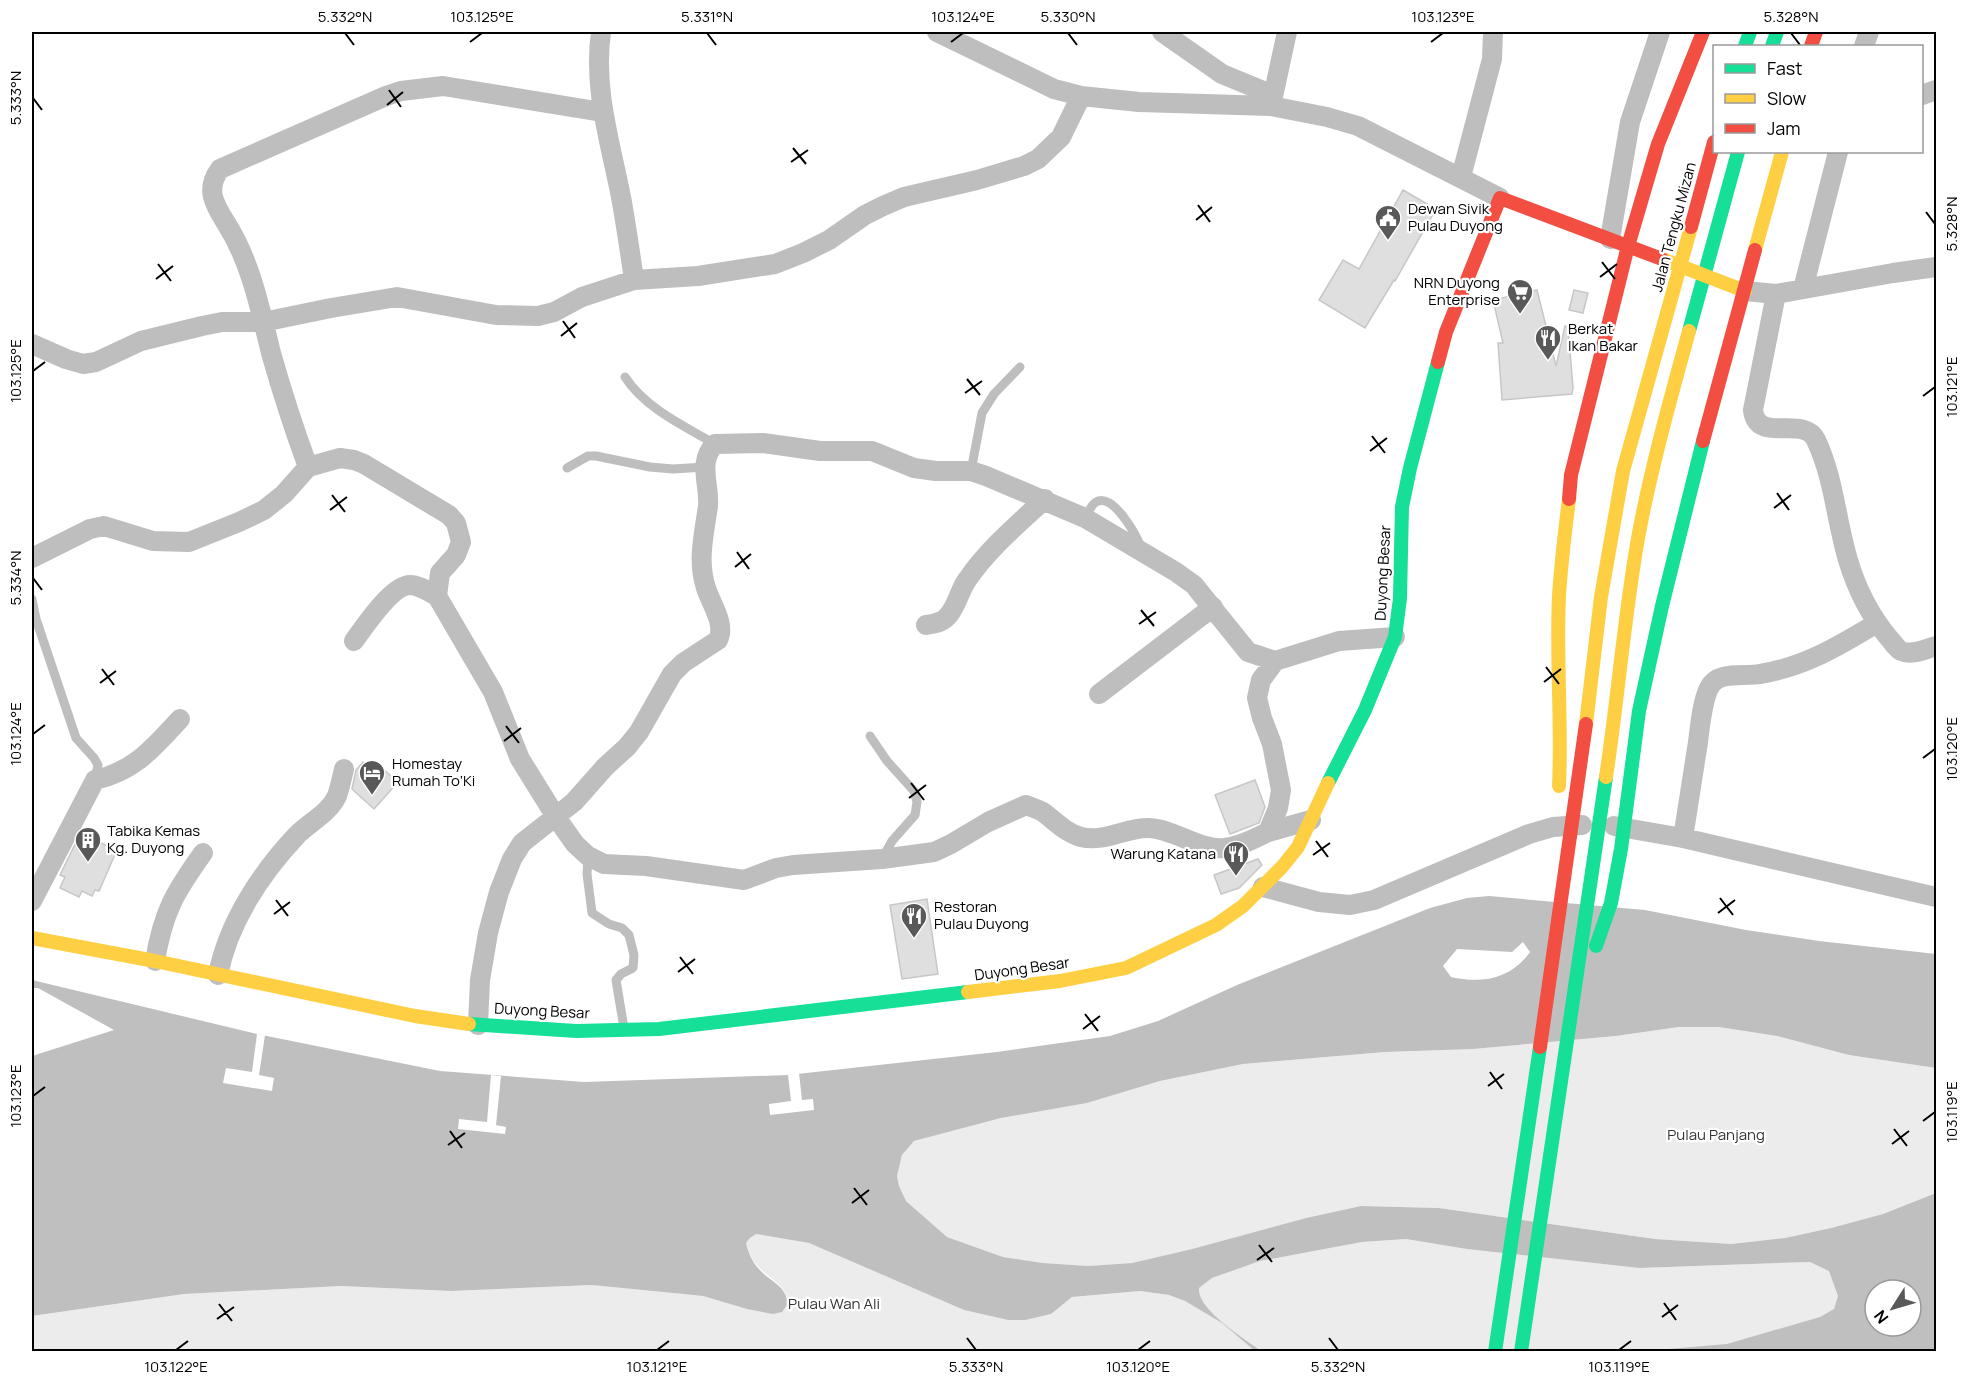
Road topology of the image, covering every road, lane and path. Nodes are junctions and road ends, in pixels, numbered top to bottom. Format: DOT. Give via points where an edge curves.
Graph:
graph roads {
  1 [pos="601,32"];
  2 [pos="937,32"];
  3 [pos="1162,32"];
  4 [pos="1287,32"];
  5 [pos="1493,32"];
  6 [pos="1660,32"];
  7 [pos="1703,32"];
  8 [pos="1081,96"];
  9 [pos="1272,101"];
  10 [pos="602,112"];
  11 [pos="1713,146"];
  12 [pos="1738,153"];
  13 [pos="1782,153"];
  14 [pos="1838,153"];
  15 [pos="1461,177"];
  16 [pos="1500,198"];
  17 [pos="1619,243"];
  18 [pos="1936,267"];
  19 [pos="634,280"];
  20 [pos="1803,289"];
  21 [pos="1745,291"];
  22 [pos="1776,294"];
  23 [pos="263,322"];
  24 [pos="32,344"];
  25 [pos="1020,367"];
  26 [pos="625,377"];
  27 [pos="715,444"];
  28 [pos="705,466"];
  29 [pos="309,467"];
  30 [pos="567,468"];
  31 [pos="971,471"];
  32 [pos="1045,499"];
  33 [pos="32,558"];
  34 [pos="437,596"];
  35 [pos="32,599"];
  36 [pos="1213,607"];
  37 [pos="1877,623"];
  38 [pos="926,625"];
  39 [pos="1395,638"];
  40 [pos="354,641"];
  41 [pos="1936,646"];
  42 [pos="1275,661"];
  43 [pos="1099,694"];
  44 [pos="180,719"];
  45 [pos="870,736"];
  46 [pos="344,769"];
  47 [pos="95,780"];
  48 [pos="556,817"];
  49 [pos="1311,820"];
  50 [pos="1268,832"];
  51 [pos="1683,838"];
  52 [pos="203,853"];
  53 [pos="588,856"];
  54 [pos="882,859"];
  55 [pos="1263,887"];
  56 [pos="1936,897"];
  57 [pos="32,901"];
  58 [pos="32,938"];
  59 [pos="155,961"];
  60 [pos="218,975"];
  61 [pos="1570,1020"];
  62 [pos="477,1024"];
  63 [pos="624,1031"];
  64 [pos="1537,1068"];
  65 [pos="1495,1352"];
  66 [pos="1521,1352"];
  1 -- 10 [label="street" via="598,48"];
  2 -- 8 [label="street" via="1054,89"];
  3 -- 9 [label="street" via="1222,74"];
  4 -- 9 [label="street"];
  5 -- 15 [label="street" via="1492,59"];
  6 -- 17 [label="street" via="1630,122"];
  7 -- 17 [label="main road"];
  8 -- 9 [label="street" via="1139,102"];
  8 -- 19 [label="street" via="1061,137 1038,159 1024,166 894,201 865,215 830,240 775,264 698,276"];
  9 -- 15 [label="street" via="1358,126"];
  10 -- 19 [label="street"];
  10 -- 23 [label="street" via="443,86 420,88 386,96 220,169 213,179 214,203 242,253"];
  11 -- 64 [label="main road, Jalan Tengku Mizan" via="1621,481 1601,597"];
  12 -- 61 [label="main road" via="1642,517"];
  13 -- 21 [label="main road"];
  14 -- 20 [label="street"];
  15 -- 16 [label="street"];
  16 -- 17 [label="main road"];
  16 -- 39 [label="main road, Duyong Besar" via="1446,332 1410,468 1402,507"];
  17 -- 21 [label="main road"];
  17 -- 64 [label="main road" via="1571,475 1559,595 1561,745"];
  18 -- 20 [label="street"];
  19 -- 23 [label="street" via="538,316 496,315 397,297"];
  20 -- 22 [label="street"];
  21 -- 22 [label="street"];
  21 -- 61 [label="main road" via="1698,461 1639,711 1611,903"];
  22 -- 37 [label="street" via="1754,418 1762,427 1798,429 1815,437 1832,484 1855,581"];
  23 -- 24 [label="street" via="202,326 141,341 89,363 66,359"];
  23 -- 29 [label="street" via="291,422"];
  25 -- 31 [label="lane" via="993,394 982,413"];
  26 -- 27 [label="lane" via="660,412"];
  27 -- 28 [label="street"];
  27 -- 31 [label="street" via="763,443 820,451 872,451 914,468"];
  28 -- 30 [label="lane" via="673,469 588,456"];
  28 -- 48 [label="street" via="708,504 701,564 721,634 672,674 639,732"];
  29 -- 33 [label="street" via="264,510 189,542 153,541 104,526"];
  29 -- 34 [label="street" via="340,458 354,460 449,515 461,542 456,555 440,573"];
  31 -- 32 [label="street"];
  32 -- 36 [label="street" via="1143,552 1194,585"];
  32 -- 38 [label="street" via="980,563 946,618"];
  34 -- 40 [label="street" via="418,587 403,587 387,600"];
  34 -- 48 [label="street" via="493,692 520,759"];
  35 -- 47 [label="lane" via="76,738 98,765"];
  36 -- 42 [label="street" via="1248,652"];
  36 -- 43 [label="street"];
  37 -- 41 [label="street" via="1900,650 1911,652"];
  37 -- 51 [label="street" via="1810,661 1765,673 1722,678 1709,687"];
  39 -- 42 [label="street" via="1339,641"];
  39 -- 49 [label="main road, Duyong Besar"];
  42 -- 50 [label="street" via="1261,680 1257,698 1281,790"];
  44 -- 47 [label="street" via="136,762 114,776"];
  45 -- 54 [label="lane" via="914,791 917,802 915,814"];
  46 -- 60 [label="street" via="329,808 298,833 236,919 222,951"];
  47 -- 57 [label="street"];
  48 -- 53 [label="street"];
  48 -- 62 [label="street" via="522,843 512,859 488,933"];
  49 -- 50 [label="street"];
  49 -- 55 [label="main road, Duyong Besar" via="1298,847"];
  50 -- 54 [label="street" via="1223,848 1148,828 1083,838 1026,805 934,852"];
  51 -- 55 [label="street" via="1592,824 1553,827 1374,900 1350,905"];
  51 -- 56 [label="street"];
  52 -- 59 [label="street" via="168,909"];
  53 -- 54 [label="street" via="604,864 744,880 793,865"];
  53 -- 63 [label="lane" via="592,913 626,930 634,955 633,968 616,980"];
  55 -- 63 [label="main road, Duyong Besar" via="1216,925 1126,968 1060,981 779,1017"];
  58 -- 59 [label="main road, Duyong Besar"];
  59 -- 60 [label="main road, Duyong Besar"];
  60 -- 62 [label="main road, Duyong Besar" via="404,1014"];
  61 -- 66 [label="main road"];
  62 -- 63 [label="main road, Duyong Besar"];
  64 -- 65 [label="main road"];
}
